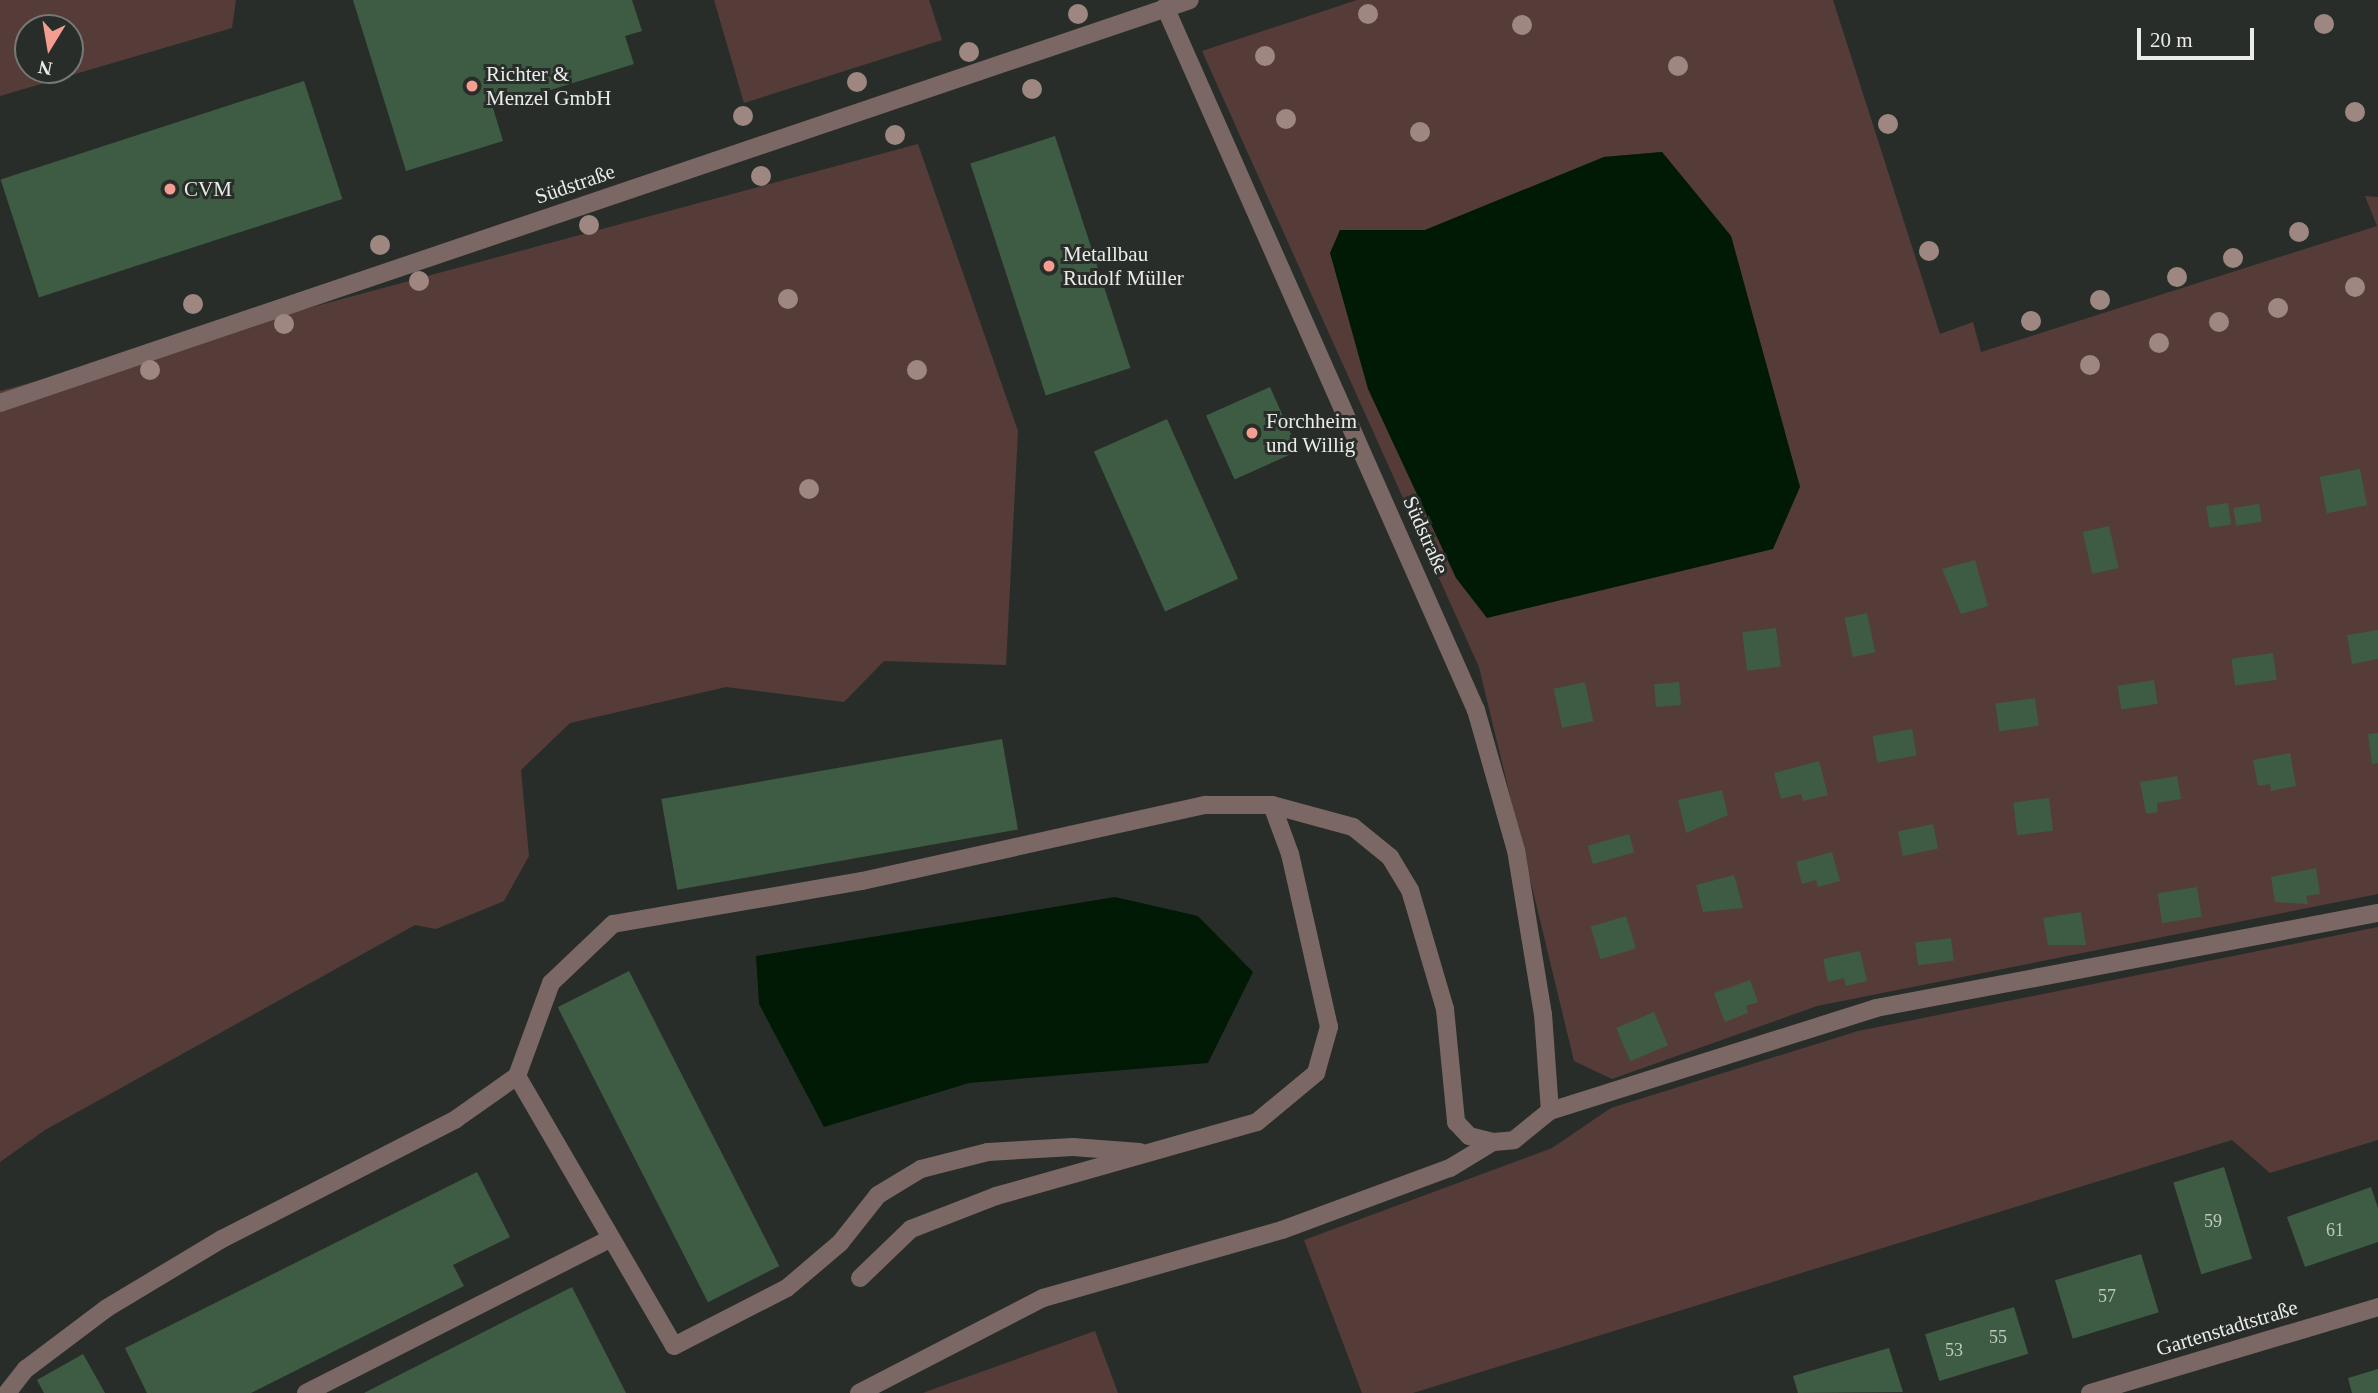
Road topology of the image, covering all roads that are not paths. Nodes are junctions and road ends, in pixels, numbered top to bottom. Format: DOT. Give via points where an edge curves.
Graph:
graph roads {
  1 [pos="1190,0"];
  2 [pos="1165,7"];
  3 [pos="0,403"];
  4 [pos="1272,805"];
  5 [pos="2378,913"];
  6 [pos="517,1076"];
  7 [pos="1549,1111"];
  8 [pos="1493,1142"];
  9 [pos="1140,1152"];
  10 [pos="611,1238"];
  11 [pos="860,1278"];
  12 [pos="2378,1307"];
  13 [pos="7,1393"];
  14 [pos="306,1393"];
  15 [pos="859,1393"];
  16 [pos="2090,1393"];
  1 -- 2 [label="street, Südstraße"];
  2 -- 3 [label="street, Südstraße"];
  2 -- 7 [label="street, Südstraße" via="1476,710 1516,850 1542,1014"];
  4 -- 6 [label="street" via="1206,805 862,881 613,924 551,983"];
  4 -- 8 [label="street" via="1353,827 1390,857 1410,890 1445,1009 1456,1122 1469,1136"];
  4 -- 9 [label="street" via="1290,854 1329,1027 1316,1073 1257,1122"];
  5 -- 7 [label="street" via="1876,1008"];
  6 -- 10 [label="street"];
  6 -- 13 [label="street" via="456,1119 222,1239 107,1308 26,1369"];
  7 -- 8 [label="street" via="1514,1140"];
  8 -- 15 [label="street" via="1450,1168 1282,1230 1043,1298"];
  9 -- 10 [label="street" via="1073,1147 988,1152 921,1169 878,1195 840,1242 788,1288 674,1346"];
  9 -- 11 [label="street" via="996,1196 911,1229"];
  10 -- 14 [label="street"];
  12 -- 16 [label="street, Gartenstadtstraße"];
}
